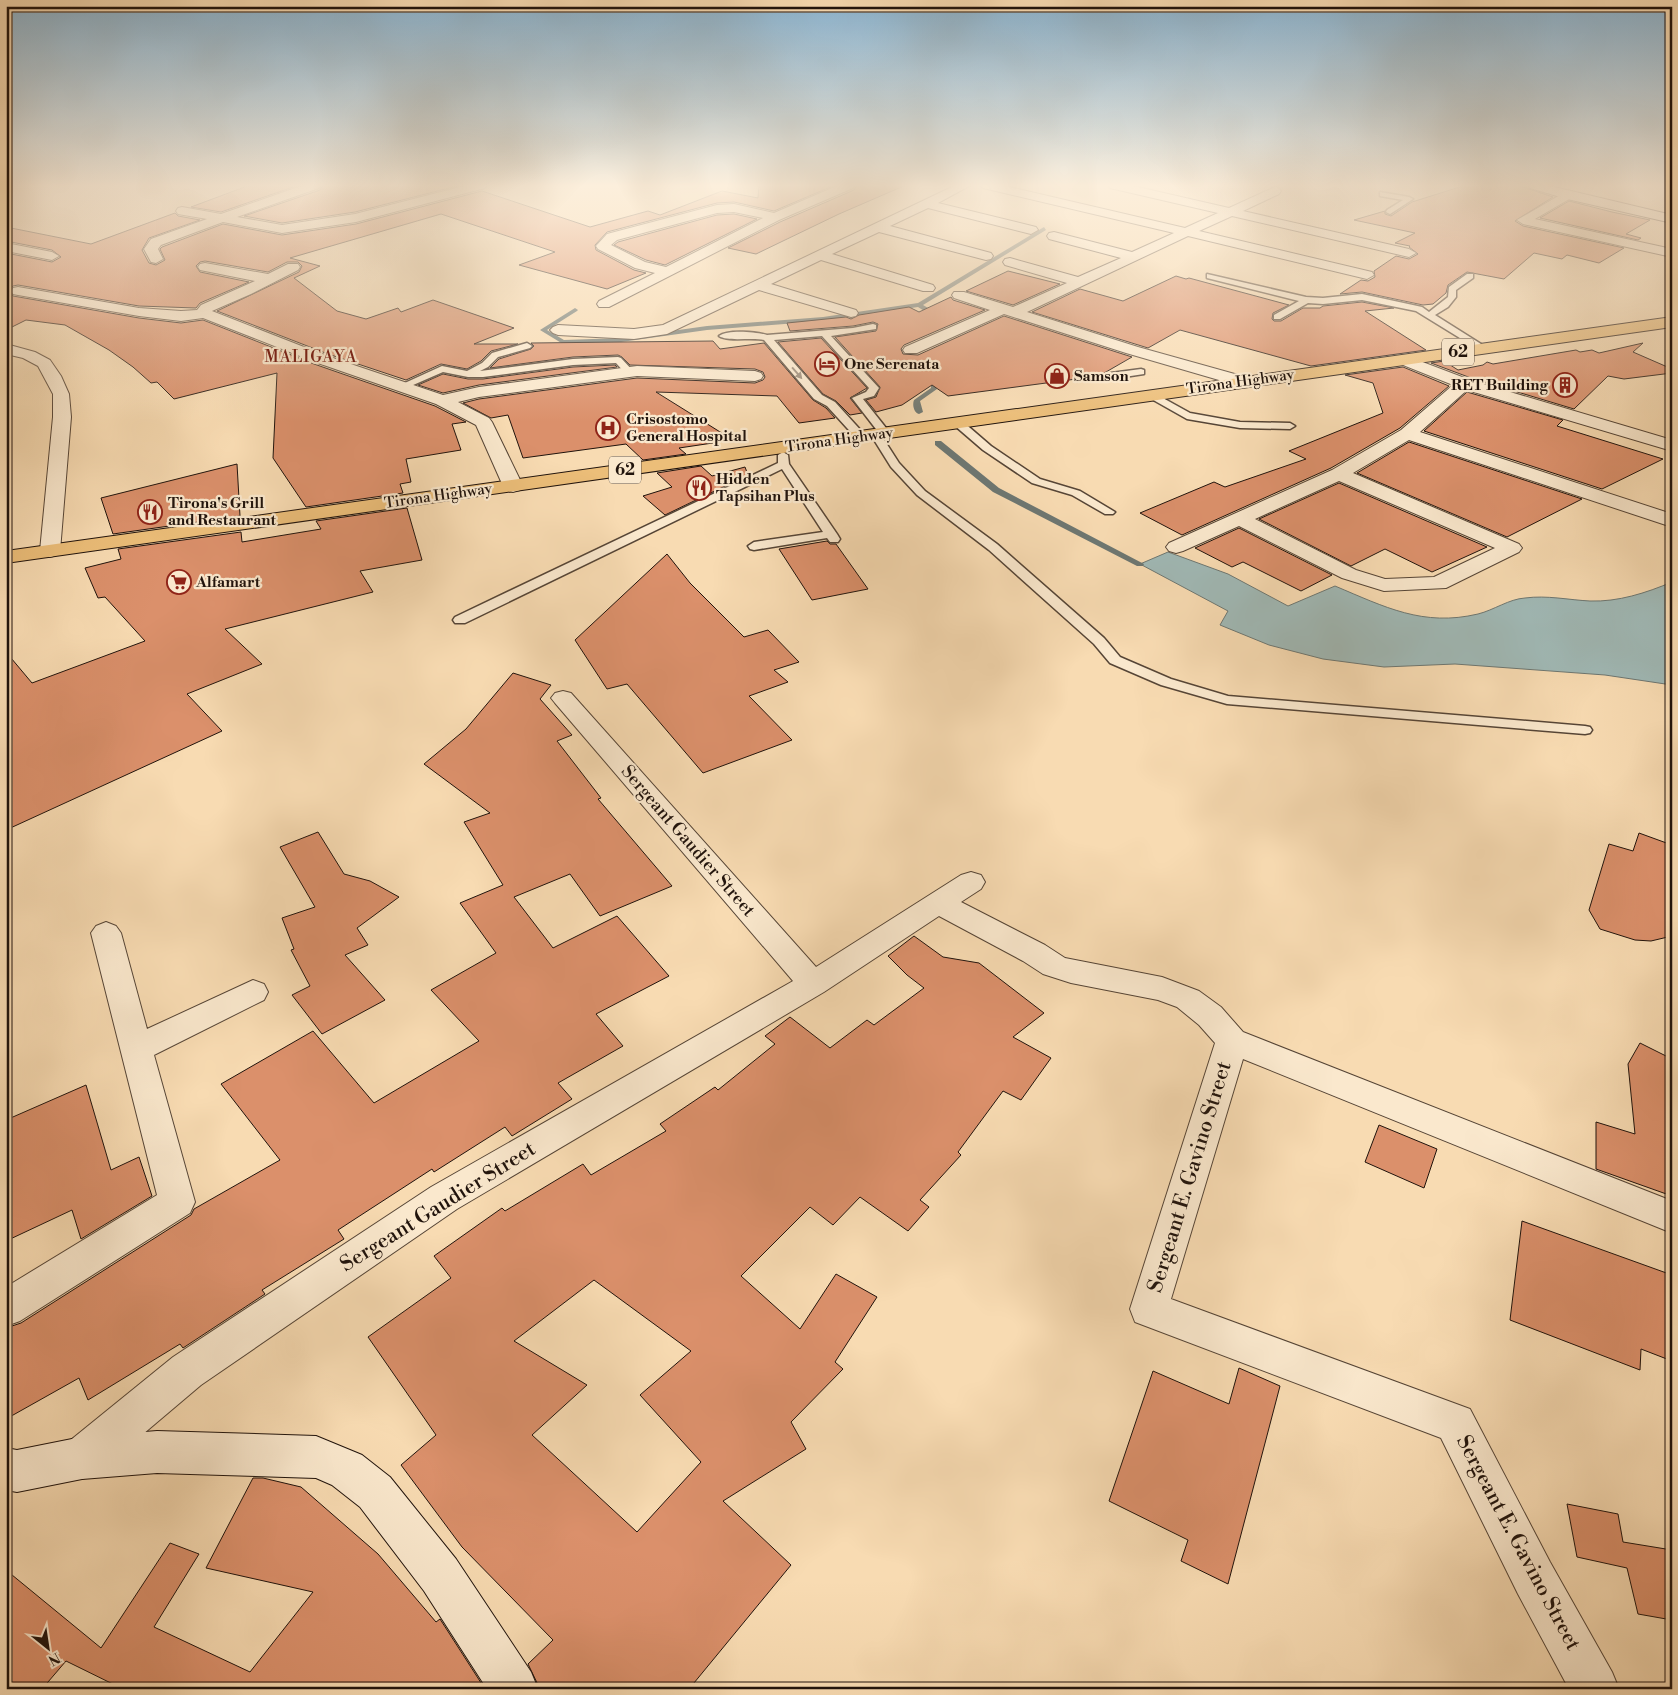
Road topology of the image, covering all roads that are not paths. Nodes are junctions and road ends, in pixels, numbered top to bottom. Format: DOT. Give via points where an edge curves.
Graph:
graph roads {
  1 [pos="638,264"];
  2 [pos="685,264"];
  3 [pos="801,264"];
  4 [pos="850,264"];
  5 [pos="1017,264"];
  6 [pos="1119,264"];
  7 [pos="1320,264"];
  8 [pos="205,267"];
  9 [pos="293,267"];
  10 [pos="670,272"];
  11 [pos="1367,275"];
  12 [pos="1210,276"];
  13 [pos="1470,276"];
  14 [pos="269,279"];
  15 [pos="1080,282"];
  16 [pos="758,285"];
  17 [pos="928,288"];
  18 [pos="18,291"];
  19 [pos="959,295"];
  20 [pos="1306,300"];
  21 [pos="604,304"];
  22 [pos="1010,310"];
  23 [pos="205,313"];
  24 [pos="851,313"];
  25 [pos="1430,315"];
  26 [pos="1277,317"];
  27 [pos="1672,322"];
  28 [pos="873,327"];
  29 [pos="558,330"];
  30 [pos="823,332"];
  31 [pos="724,336"];
  32 [pos="768,338"];
  33 [pos="527,346"];
  34 [pos="6,349"];
  35 [pos="1484,349"];
  36 [pos="911,350"];
  37 [pos="1404,360"];
  38 [pos="629,372"];
  39 [pos="1141,372"];
  40 [pos="468,374"];
  41 [pos="755,376"];
  42 [pos="1111,376"];
  43 [pos="1243,382"];
  44 [pos="1464,384"];
  45 [pos="401,387"];
  46 [pos="1152,395"];
  47 [pos="442,400"];
  48 [pos="844,401"];
  49 [pos="958,423"];
  50 [pos="1290,426"];
  51 [pos="1407,434"];
  52 [pos="874,435"];
  53 [pos="1672,446"];
  54 [pos="783,456"];
  55 [pos="1340,474"];
  56 [pos="513,486"];
  57 [pos="1109,512"];
  58 [pos="1240,519"];
  59 [pos="1672,521"];
  60 [pos="754,546"];
  61 [pos="1176,548"];
  62 [pos="50,551"];
  63 [pos="6,557"];
  64 [pos="460,620"];
  65 [pos="563,698"];
  66 [pos="1585,730"];
  67 [pos="971,882"];
  68 [pos="938,903"];
  69 [pos="106,933"];
  70 [pos="813,984"];
  71 [pos="252,992"];
  72 [pos="1232,1042"];
  73 [pos="136,1049"];
  74 [pos="1672,1217"];
  75 [pos="6,1308"];
  76 [pos="82,1458"];
  77 [pos="10,1474"];
  78 [pos="514,1689"];
  79 [pos="1595,1689"];
  1 -- 10 [label="street"];
  2 -- 10 [label="street"];
  3 -- 16 [label="street"];
  4 -- 17 [label="street"];
  5 -- 15 [label="street"];
  6 -- 15 [label="street"];
  7 -- 11 [label="street"];
  8 -- 14 [label="street"];
  9 -- 14 [label="street"];
  10 -- 21 [label="street"];
  12 -- 20 [label="lane"];
  13 -- 25 [label="lane" via="1452,289 1452,297 1445,305"];
  14 -- 23 [label="street" via="206,308"];
  15 -- 22 [label="street"];
  16 -- 24 [label="street"];
  16 -- 29 [label="street" via="653,333"];
  18 -- 23 [label="street" via="139,312 181,316"];
  19 -- 22 [label="street"];
  20 -- 25 [label="lane" via="1362,297 1419,309"];
  20 -- 26 [label="lane"];
  22 -- 36 [label="street"];
  22 -- 43 [label="street"];
  23 -- 45 [label="street"];
  25 -- 35 [label="lane"];
  27 -- 35 [label="main road, Tirona Highway / 62"];
  28 -- 30 [label="lane"];
  30 -- 32 [label="lane"];
  30 -- 48 [label="lane" via="874,388 870,394"];
  31 -- 32 [label="lane"];
  32 -- 48 [label="lane, one-way" via="818,397"];
  33 -- 40 [label="lane" via="495,355"];
  34 -- 62 [label="street" via="30,355 44,363 61,394 62,418"];
  35 -- 37 [label="main road, Tirona Highway / 62"];
  37 -- 43 [label="main road, Tirona Highway / 62"];
  37 -- 44 [label="street"];
  38 -- 40 [label="lane" via="618,360"];
  38 -- 41 [label="street" via="650,370"];
  38 -- 47 [label="street"];
  39 -- 42 [label="lane"];
  40 -- 45 [label="lane" via="442,369"];
  43 -- 46 [label="main road, Tirona Highway / 62"];
  44 -- 51 [label="street"];
  44 -- 53 [label="street"];
  45 -- 47 [label="street"];
  46 -- 49 [label="main road, Tirona Highway / 62"];
  46 -- 50 [label="lane" via="1187,416 1240,425"];
  47 -- 56 [label="street" via="483,422"];
  48 -- 52 [label="lane"];
  48 -- 52 [label="lane"];
  49 -- 52 [label="main road, Tirona Highway / 62"];
  49 -- 57 [label="lane" via="987,448 1036,481 1076,493"];
  51 -- 55 [label="street"];
  51 -- 59 [label="street"];
  52 -- 54 [label="main road, Tirona Highway / 62"];
  52 -- 66 [label="lane" via="895,465 921,493 992,547 1099,641 1115,660 1166,682 1228,700"];
  54 -- 56 [label="main road, Tirona Highway / 62"];
  54 -- 60 [label="lane" via="833,537"];
  54 -- 64 [label="lane"];
  55 -- 58 [label="street"];
  55 -- 58 [label="street" via="1512,548 1438,583 1384,585 1349,574"];
  56 -- 62 [label="main road, Tirona Highway / 62"];
  58 -- 61 [label="street"];
  62 -- 63 [label="main road, Tirona Highway / 62"];
  65 -- 70 [label="street, Sergeant Gaudier Street"];
  67 -- 68 [label="street, Sergeant Gaudier Street"];
  68 -- 70 [label="street, Sergeant Gaudier Street"];
  68 -- 72 [label="street" via="1054,966 1162,989 1188,999 1210,1016"];
  69 -- 73 [label="street"];
  70 -- 76 [label="street, Sergeant Gaudier Street" via="444,1198 187,1371"];
  71 -- 73 [label="street"];
  72 -- 74 [label="street, Sergeant E. Gavino Street"];
  72 -- 79 [label="street, Sergeant E. Gavino Street" via="1150,1309 1455,1422"];
  73 -- 75 [label="street" via="177,1202"];
  76 -- 77 [label="street"];
  76 -- 78 [label="street" via="157,1452 316,1458 347,1470 375,1492 440,1575"];
}
